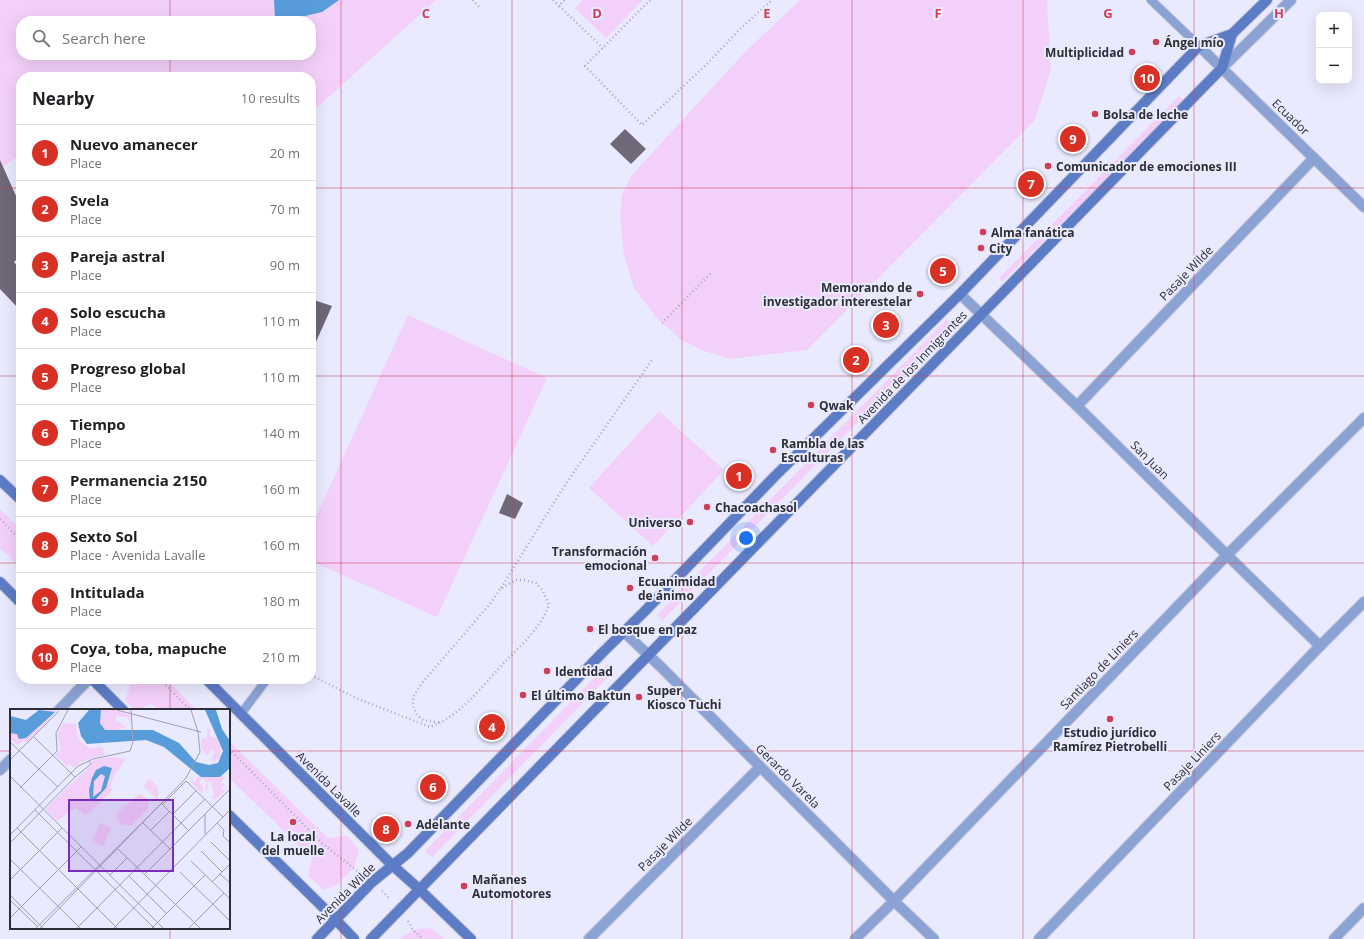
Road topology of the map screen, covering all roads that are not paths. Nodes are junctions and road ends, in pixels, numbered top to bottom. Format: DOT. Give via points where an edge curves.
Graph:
graph roads {
  1 [pos="1151,0"];
  2 [pos="1266,0"];
  3 [pos="1291,0"];
  4 [pos="1232,34"];
  5 [pos="1199,46"];
  6 [pos="1222,68"];
  7 [pos="1314,158"];
  8 [pos="1362,201"];
  9 [pos="960,294"];
  10 [pos="982,315"];
  11 [pos="1077,406"];
  12 [pos="1364,418"];
  13 [pos="0,480"];
  14 [pos="16,495"];
  15 [pos="1227,555"];
  16 [pos="0,582"];
  17 [pos="16,598"];
  18 [pos="1364,602"];
  19 [pos="624,632"];
  20 [pos="1320,646"];
  21 [pos="649,655"];
  22 [pos="85,684"];
  23 [pos="95,684"];
  24 [pos="211,684"];
  25 [pos="263,684"];
  26 [pos="60,709"];
  27 [pos="122,709"];
  28 [pos="241,714"];
  29 [pos="10,760"];
  30 [pos="760,767"];
  31 [pos="0,770"];
  32 [pos="230,816"];
  33 [pos="392,865"];
  34 [pos="419,889"];
  35 [pos="894,901"];
  36 [pos="1364,908"];
  37 [pos="335,919"];
  38 [pos="317,939"];
  39 [pos="354,939"];
  40 [pos="371,939"];
  41 [pos="471,939"];
  42 [pos="589,939"];
  43 [pos="855,939"];
  44 [pos="934,939"];
  45 [pos="1040,939"];
  46 [pos="1334,939"];
  1 -- 5 [label="lane"];
  2 -- 4 [label="main road, Avenida de los Inmigrantes"];
  3 -- 6 [label="street, Avenida de los Inmigrantes"];
  4 -- 5 [label="main road, Avenida de los Inmigrantes"];
  4 -- 6 [label="main road, Avenida de los Inmigrantes"];
  5 -- 6 [label="street, Ecuador"];
  5 -- 9 [label="main road, Avenida de los Inmigrantes"];
  6 -- 7 [label="street, Ecuador"];
  6 -- 10 [label="main road, Avenida de los Inmigrantes"];
  7 -- 8 [label="street, Ecuador"];
  7 -- 11 [label="street, Pasaje Wilde"];
  9 -- 10 [label="street, San Juan"];
  9 -- 19 [label="main road, Avenida de los Inmigrantes" via="775,476"];
  10 -- 11 [label="street, San Juan"];
  10 -- 21 [label="main road, Avenida de los Inmigrantes"];
  11 -- 15 [label="street, San Juan"];
  12 -- 15 [label="street, Santiago de Liniers"];
  13 -- 14 [label="main road"];
  15 -- 20 [label="street, San Juan"];
  15 -- 35 [label="street, Santiago de Liniers"];
  16 -- 17 [label="main road"];
  18 -- 20 [label="street, Pasaje Liniers"];
  19 -- 21 [label="street, Gerardo Varela"];
  19 -- 33 [label="main road, Avenida de los Inmigrantes" via="408,853"];
  20 -- 45 [label="street, Pasaje Liniers"];
  21 -- 30 [label="street, Gerardo Varela"];
  21 -- 34 [label="main road, Avenida de los Inmigrantes"];
  22 -- 26 [label="street"];
  23 -- 27 [label="main road"];
  24 -- 28 [label="main road, Avenida Lavalle"];
  25 -- 28 [label="lane"];
  28 -- 33 [label="main road, Avenida Lavalle"];
  29 -- 31 [label="street"];
  30 -- 35 [label="street, Gerardo Varela"];
  30 -- 42 [label="street, Pasaje Wilde"];
  32 -- 37 [label="main road"];
  33 -- 34 [label="main road, Avenida Lavalle"];
  33 -- 37 [label="main road, Avenida Wilde"];
  34 -- 40 [label="main road"];
  34 -- 41 [label="main road, Avenida Lavalle"];
  35 -- 43 [label="street, Santiago de Liniers"];
  35 -- 44 [label="street, Gerardo Varela"];
  36 -- 46 [label="street"];
  37 -- 38 [label="main road, Avenida Wilde"];
  37 -- 39 [label="main road"];
}
